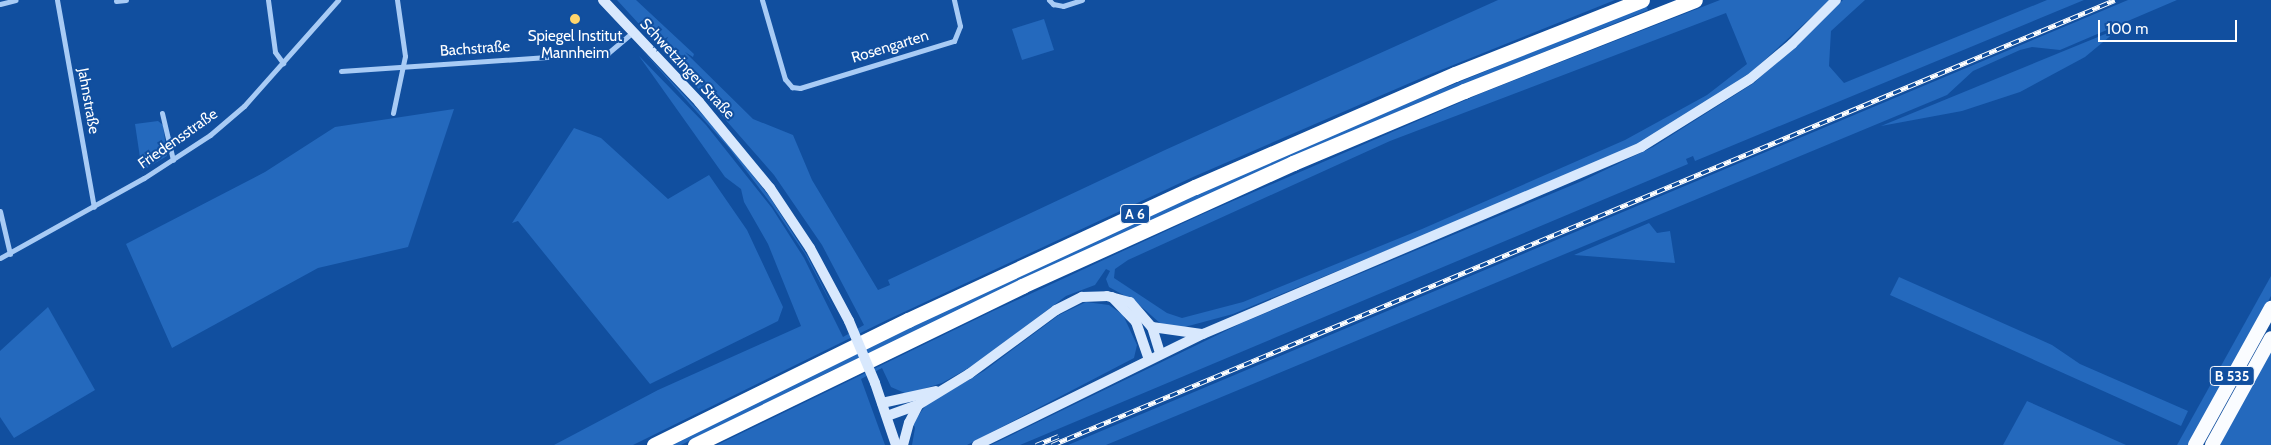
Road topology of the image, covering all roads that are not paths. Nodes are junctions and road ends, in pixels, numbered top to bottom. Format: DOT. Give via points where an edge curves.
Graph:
graph roads {
  1 [pos="16,0"];
  2 [pos="57,0"];
  3 [pos="126,0"];
  4 [pos="268,0"];
  5 [pos="338,0"];
  6 [pos="397,0"];
  7 [pos="603,0"];
  8 [pos="762,0"];
  9 [pos="954,0"];
  10 [pos="1082,0"];
  11 [pos="1642,0"];
  12 [pos="1695,0"];
  13 [pos="1836,0"];
  14 [pos="116,1"];
  15 [pos="1051,2"];
  16 [pos="0,4"];
  17 [pos="632,32"];
  18 [pos="283,63"];
  19 [pos="404,66"];
  20 [pos="341,71"];
  21 [pos="162,113"];
  22 [pos="393,113"];
  23 [pos="174,160"];
  24 [pos="94,207"];
  25 [pos="0,211"];
  26 [pos="10,254"];
  27 [pos="0,258"];
  28 [pos="1111,297"];
  29 [pos="2271,308"];
  30 [pos="1152,327"];
  31 [pos="1203,334"];
  32 [pos="2271,338"];
  33 [pos="1160,353"];
  34 [pos="1149,358"];
  35 [pos="940,390"];
  36 [pos="882,403"];
  37 [pos="918,405"];
  38 [pos="887,416"];
  39 [pos="654,445"];
  40 [pos="696,445"];
  41 [pos="896,445"];
  42 [pos="903,445"];
  43 [pos="977,445"];
  44 [pos="2195,445"];
  45 [pos="2212,445"];
  1 -- 16 [label="street"];
  2 -- 24 [label="street, Jahnstraße"];
  3 -- 14 [label="street"];
  4 -- 18 [label="street" via="275,52"];
  5 -- 18 [label="street, Friedensstraße"];
  6 -- 19 [label="street" via="406,56"];
  7 -- 17 [label="main road, Schwetzinger Straße"];
  8 -- 9 [label="street, Rosengarten" via="785,79 792,87 800,88 954,41 960,26"];
  10 -- 15 [label="street" via="1063,6"];
  11 -- 39 [label="highway, A 6" via="1455,74 1195,187 908,320"];
  12 -- 40 [label="highway, A 6" via="1293,163 1014,290"];
  13 -- 31 [label="main road" via="1792,44 1750,79 1641,148"];
  17 -- 19 [label="street, Bachstraße" via="608,53"];
  17 -- 36 [label="main road, Schwetzinger Straße, bridge" via="747,158 805,241 849,322"];
  18 -- 23 [label="street, Friedensstraße" via="244,106 210,136"];
  19 -- 20 [label="street, Bachstraße"];
  19 -- 22 [label="street"];
  21 -- 23 [label="street"];
  23 -- 24 [label="street, Friedensstraße"];
  24 -- 26 [label="street, Friedensstraße"];
  25 -- 26 [label="street"];
  26 -- 27 [label="street, Friedensstraße"];
  28 -- 30 [label="main road" via="1130,302"];
  28 -- 34 [label="main road" via="1136,322"];
  28 -- 35 [label="main road" via="1090,295 1072,300 981,367"];
  29 -- 44 [label="highway, B 535"];
  30 -- 31 [label="main road"];
  30 -- 33 [label="main road"];
  31 -- 33 [label="main road"];
  32 -- 45 [label="highway, B 535"];
  33 -- 34 [label="main road"];
  34 -- 43 [label="main road"];
  35 -- 36 [label="main road"];
  35 -- 37 [label="main road"];
  36 -- 38 [label="main road, Schwetzinger Straße"];
  37 -- 38 [label="main road"];
  37 -- 42 [label="main road" via="908,423"];
  38 -- 41 [label="main road, Schwetzinger Straße"];
}
